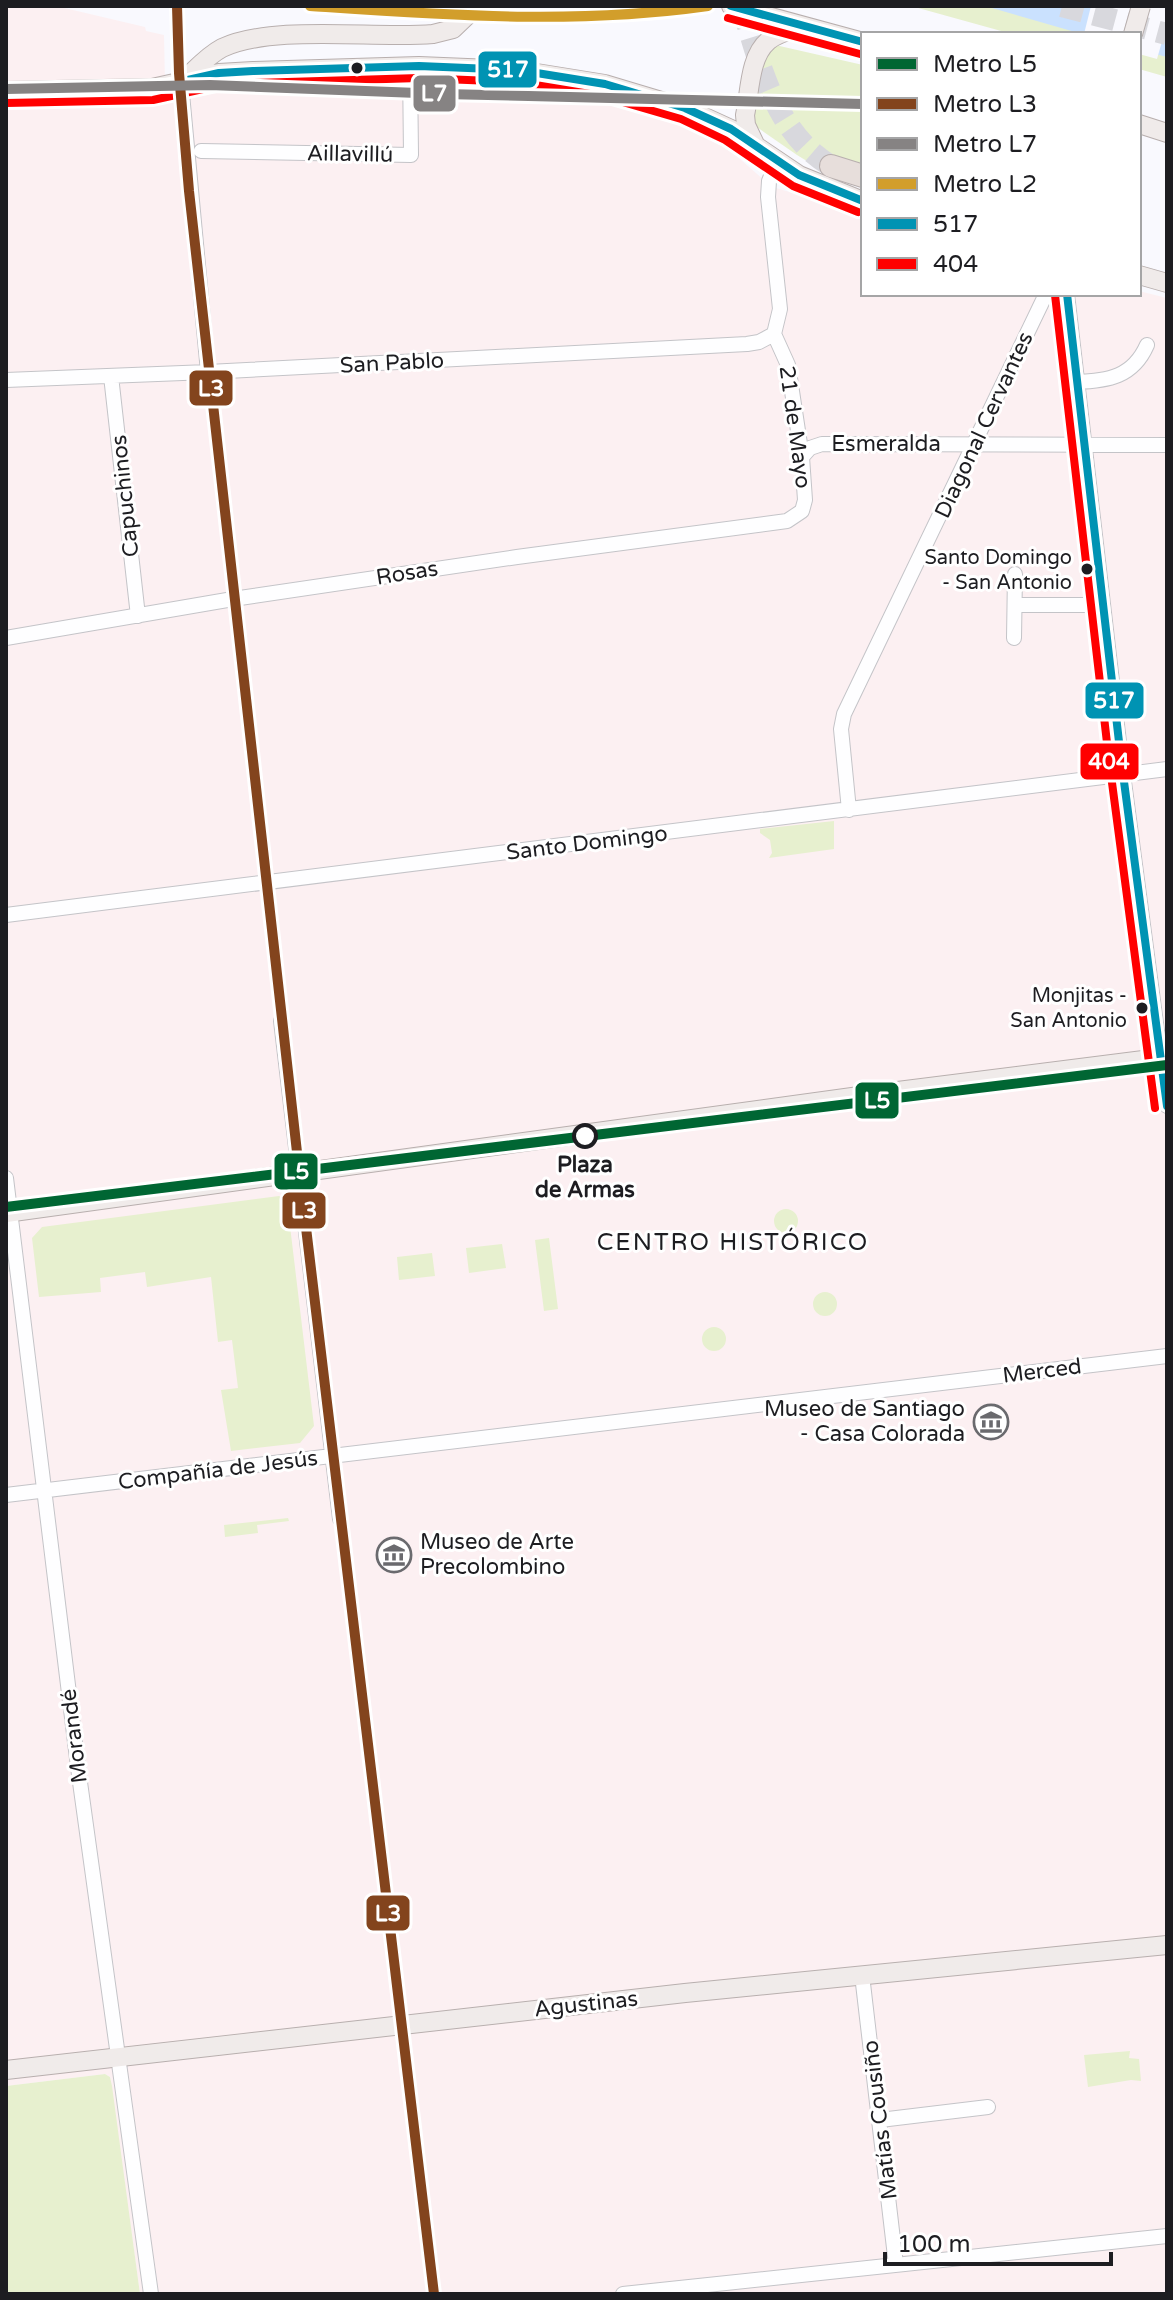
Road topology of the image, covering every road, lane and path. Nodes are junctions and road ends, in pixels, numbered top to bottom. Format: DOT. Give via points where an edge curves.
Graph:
graph roads {
  1 [pos="477,6"];
  2 [pos="731,6"];
  3 [pos="1141,6"];
  4 [pos="804,26"];
  5 [pos="1134,32"];
  6 [pos="861,41"];
  7 [pos="410,67"];
  8 [pos="181,83"];
  9 [pos="6,91"];
  10 [pos="1141,125"];
  11 [pos="1167,133"];
  12 [pos="755,144"];
  13 [pos="201,151"];
  14 [pos="777,161"];
  15 [pos="831,166"];
  16 [pos="861,175"];
  17 [pos="861,200"];
  18 [pos="1141,276"];
  19 [pos="1167,283"];
  20 [pos="1045,296"];
  21 [pos="1067,296"];
  22 [pos="774,334"];
  23 [pos="1147,345"];
  24 [pos="208,372"];
  25 [pos="111,376"];
  26 [pos="6,380"];
  27 [pos="1076,382"];
  28 [pos="976,444"];
  29 [pos="1083,444"];
  30 [pos="1167,445"];
  31 [pos="802,457"];
  32 [pos="805,507"];
  33 [pos="1015,574"];
  34 [pos="1015,605"];
  35 [pos="1102,605"];
  36 [pos="138,616"];
  37 [pos="6,638"];
  38 [pos="1014,638"];
  39 [pos="1167,769"];
  40 [pos="1123,775"];
  41 [pos="849,810"];
  42 [pos="6,915"];
  43 [pos="281,1021"];
  44 [pos="1164,1058"];
  45 [pos="1167,1106"];
  46 [pos="298,1174"];
  47 [pos="6,1178"];
  48 [pos="8,1213"];
  49 [pos="1167,1356"];
  50 [pos="620,1420"];
  51 [pos="332,1456"];
  52 [pos="46,1491"];
  53 [pos="6,1495"];
  54 [pos="340,1519"];
  55 [pos="1167,1945"];
  56 [pos="862,1975"];
  57 [pos="118,2056"];
  58 [pos="6,2070"];
  59 [pos="988,2107"];
  60 [pos="880,2120"];
  61 [pos="1167,2236"];
  62 [pos="896,2265"];
  63 [pos="151,2294"];
  64 [pos="623,2294"];
  1 -- 8 [label="main road" via="453,29 433,34 244,41 213,53"];
  2 -- 4 [label="main road"];
  3 -- 5 [label="main road, bridge"];
  4 -- 6 [label="main road"];
  4 -- 12 [label="main road" via="767,41 759,51 745,115"];
  7 -- 8 [label="main road" via="229,72"];
  7 -- 12 [label="main road" via="518,70 605,84 685,108"];
  7 -- 13 [label="street, Aillavillú" via="411,155"];
  8 -- 9 [label="main road"];
  8 -- 24 [label="street"];
  10 -- 11 [label="main road"];
  12 -- 14 [label="main road"];
  14 -- 17 [label="main road" via="823,187"];
  14 -- 22 [label="street, 21 de Mayo" via="768,197 780,309"];
  15 -- 16 [label="highway"];
  18 -- 19 [label="main road"];
  20 -- 28 [label="street, Diagonal Cervantes"];
  21 -- 27 [label="street"];
  22 -- 24 [label="street, San Pablo" via="753,344"];
  22 -- 31 [label="street, 21 de Mayo" via="788,365"];
  23 -- 27 [label="street" via="1138,361 1118,377"];
  24 -- 25 [label="street, San Pablo"];
  25 -- 26 [label="street, San Pablo"];
  25 -- 36 [label="street, Capuchinos"];
  27 -- 29 [label="street"];
  28 -- 29 [label="street, Esmeralda"];
  28 -- 31 [label="street, Esmeralda" via="822,444"];
  28 -- 41 [label="street, Diagonal Cervantes" via="850,701 841,729"];
  29 -- 30 [label="street, Esmeralda"];
  29 -- 35 [label="street"];
  31 -- 32 [label="street, 21 de Mayo"];
  32 -- 36 [label="street, Rosas" via="787,521"];
  33 -- 34 [label="street"];
  34 -- 35 [label="street"];
  34 -- 38 [label="street"];
  35 -- 40 [label="street"];
  36 -- 37 [label="street, Rosas"];
  39 -- 40 [label="street, Santo Domingo"];
  40 -- 41 [label="street, Santo Domingo"];
  40 -- 44 [label="street"];
  41 -- 42 [label="street, Santo Domingo"];
  43 -- 46 [label="street"];
  44 -- 45 [label="street"];
  44 -- 46 [label="main road"];
  46 -- 48 [label="main road"];
  46 -- 51 [label="street"];
  47 -- 48 [label="street, Morandé"];
  48 -- 52 [label="street, Morandé"];
  49 -- 50 [label="street, Merced"];
  50 -- 51 [label="street, Compañía de Jesús"];
  51 -- 52 [label="street, Compañía de Jesús"];
  51 -- 54 [label="street"];
  52 -- 53 [label="street, Compañía de Jesús"];
  52 -- 57 [label="street, Morandé"];
  55 -- 56 [label="main road, Agustinas"];
  56 -- 57 [label="main road, Agustinas"];
  56 -- 60 [label="street, Matías Cousiño"];
  57 -- 58 [label="main road, Agustinas"];
  57 -- 63 [label="street, Morandé"];
  59 -- 60 [label="street"];
  60 -- 62 [label="street, Matías Cousiño"];
  61 -- 62 [label="street"];
  62 -- 64 [label="street"];
}
